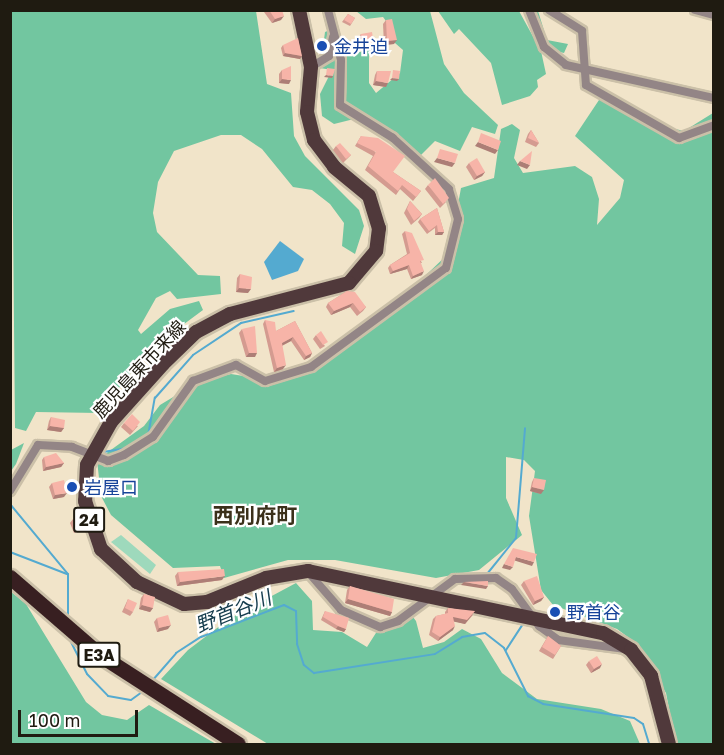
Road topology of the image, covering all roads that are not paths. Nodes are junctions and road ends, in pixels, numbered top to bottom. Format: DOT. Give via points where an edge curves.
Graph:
graph roads {
  1 [pos="299,10"];
  2 [pos="328,10"];
  3 [pos="529,10"];
  4 [pos="549,10"];
  5 [pos="695,10"];
  6 [pos="714,15"];
  7 [pos="333,37"];
  8 [pos="311,68"];
  9 [pos="582,68"];
  10 [pos="714,98"];
  11 [pos="714,125"];
  12 [pos="90,455"];
  13 [pos="10,491"];
  14 [pos="308,571"];
  15 [pos="10,577"];
  16 [pos="431,594"];
  17 [pos="530,615"];
  18 [pos="238,744"];
  19 [pos="669,744"];
  1 -- 8 [label="main road, 鹿児島東市来線 / 24"];
  2 -- 7 [label="street"];
  3 -- 9 [label="street" via="549,53"];
  4 -- 9 [label="street" via="582,31"];
  5 -- 6 [label="street"];
  7 -- 8 [label="street" via="328,56"];
  7 -- 12 [label="street" via="341,60 340,105 393,138 449,189 457,239 446,268 311,367 265,381 246,366 221,368 193,381 147,443 108,461"];
  8 -- 12 [label="main road, 鹿児島東市来線 / 24" via="308,112 314,140 334,167 369,196 377,215 372,261 338,288 250,308 196,332 121,410"];
  9 -- 10 [label="street"];
  9 -- 11 [label="street" via="586,85 673,136 689,138"];
  12 -- 13 [label="street" via="72,447 38,445"];
  12 -- 14 [label="main road, 鹿児島東市来線 / 24" via="85,501 97,540 120,570 154,591 200,604 266,578"];
  14 -- 16 [label="main road, 鹿児島東市来線 / 24"];
  14 -- 16 [label="street" via="341,610 368,626 390,626"];
  15 -- 18 [label="highway, E3A" via="100,655 196,721"];
  16 -- 17 [label="main road, 鹿児島東市来線 / 24"];
  16 -- 17 [label="street" via="455,579 496,578 512,589"];
  17 -- 19 [label="main road, 鹿児島東市来線 / 24" via="603,633 632,650 651,676"];
}
